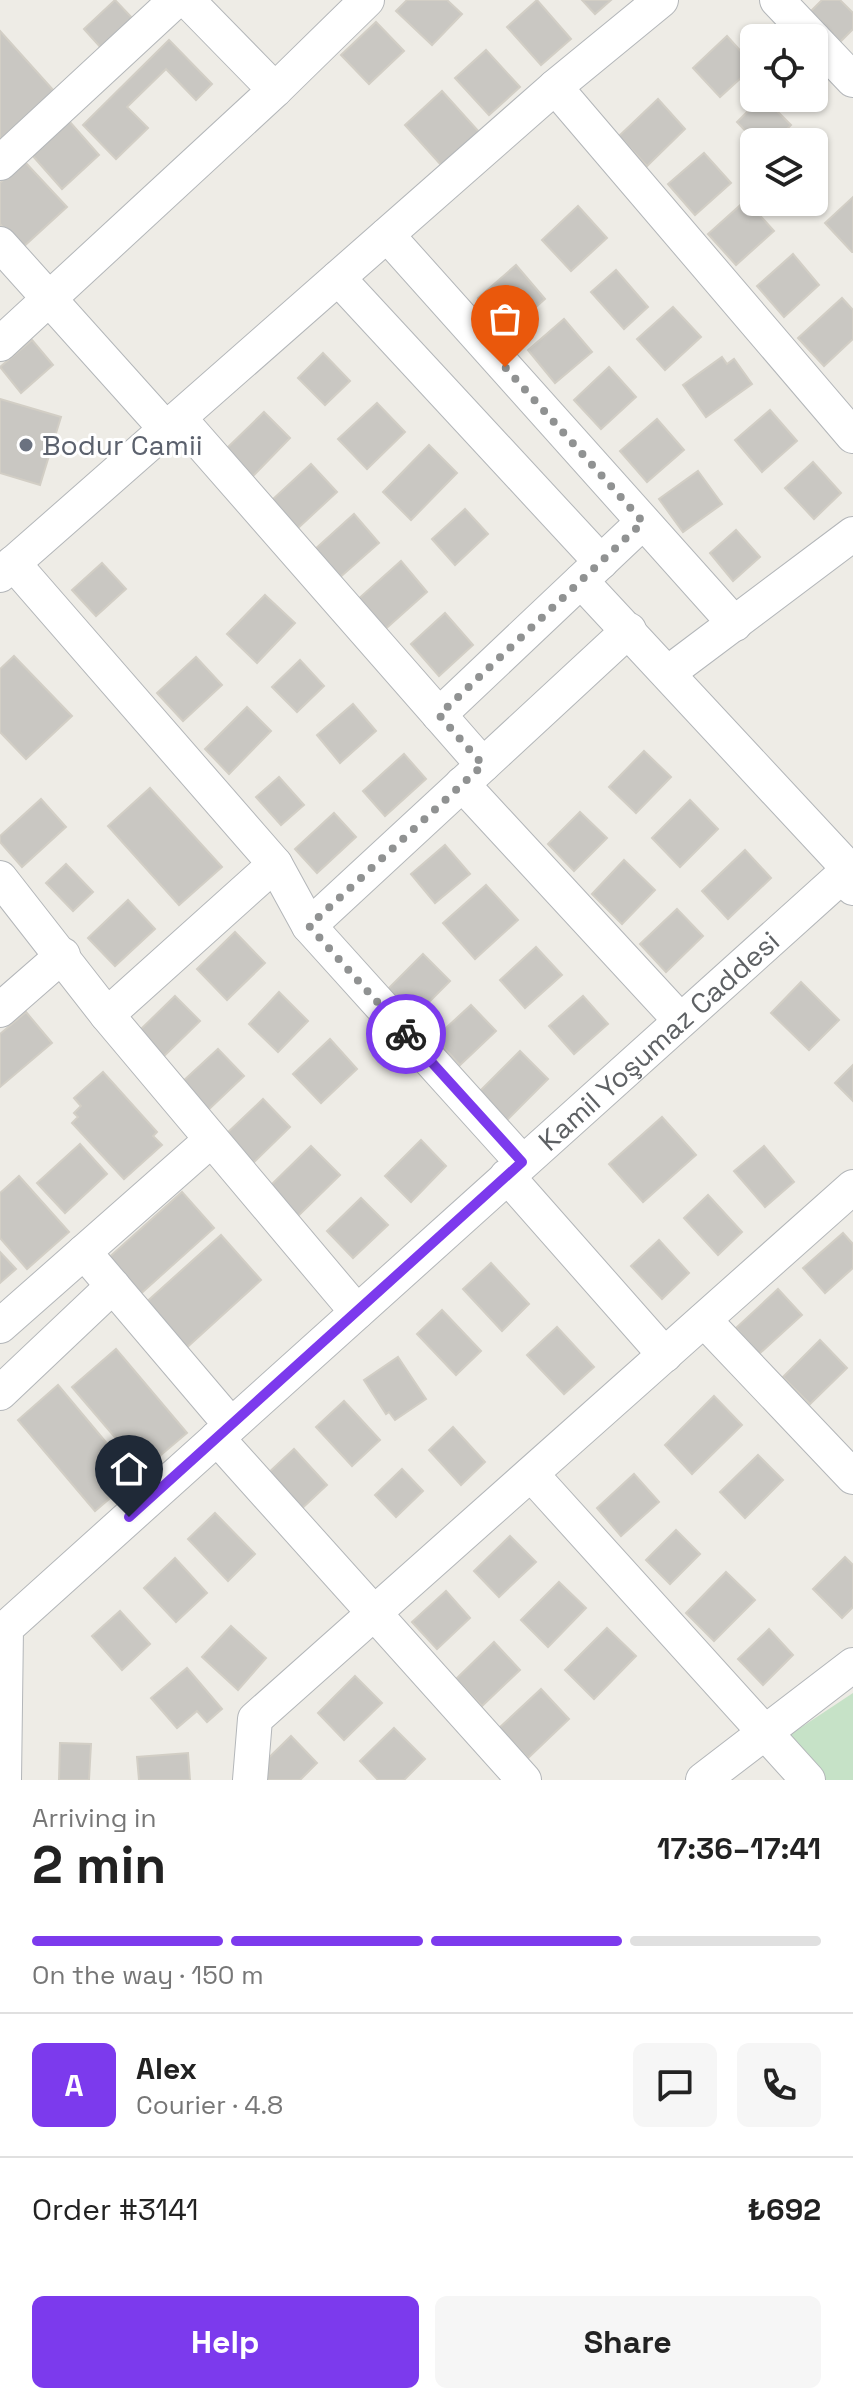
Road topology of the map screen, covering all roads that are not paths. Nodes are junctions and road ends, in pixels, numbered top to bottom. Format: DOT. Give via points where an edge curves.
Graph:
graph roads {
  1 [pos="176,0"];
  2 [pos="187,0"];
  3 [pos="367,0"];
  4 [pos="661,0"];
  5 [pos="777,0"];
  6 [pos="800,24"];
  7 [pos="828,53"];
  8 [pos="853,80"];
  9 [pos="555,87"];
  10 [pos="275,90"];
  11 [pos="0,163"];
  12 [pos="387,235"];
  13 [pos="0,244"];
  14 [pos="338,278"];
  15 [pos="51,299"];
  16 [pos="0,344"];
  17 [pos="172,424"];
  18 [pos="853,436"];
  19 [pos="643,522"];
  20 [pos="853,534"];
  21 [pos="7,569"];
  22 [pos="591,572"];
  23 [pos="735,624"];
  24 [pos="629,630"];
  25 [pos="668,673"];
  26 [pos="439,715"];
  27 [pos="473,775"];
  28 [pos="275,864"];
  29 [pos="851,874"];
  30 [pos="0,878"];
  31 [pos="309,926"];
  32 [pos="63,955"];
  33 [pos="0,1010"];
  34 [pos="107,1015"];
  35 [pos="680,1020"];
  36 [pos="211,1140"];
  37 [pos="515,1169"];
  38 [pos="853,1187"];
  39 [pos="84,1252"];
  40 [pos="113,1286"];
  41 [pos="357,1312"];
  42 [pos="704,1320"];
  43 [pos="0,1326"];
  44 [pos="0,1345"];
  45 [pos="665,1355"];
  46 [pos="12,1381"];
  47 [pos="224,1432"];
  48 [pos="531,1474"];
  49 [pos="853,1477"];
  50 [pos="374,1614"];
  51 [pos="3,1624"];
  52 [pos="853,1665"];
  53 [pos="765,1733"];
  54 [pos="4,1780"];
  55 [pos="250,1780"];
  56 [pos="524,1780"];
  57 [pos="703,1780"];
  58 [pos="808,1780"];
  1 -- 11 [label="street"];
  2 -- 10 [label="street"];
  3 -- 10 [label="street"];
  4 -- 9 [label="street"];
  5 -- 6 [label="street"];
  7 -- 8 [label="street"];
  9 -- 12 [label="street"];
  9 -- 18 [label="street"];
  10 -- 15 [label="street"];
  12 -- 14 [label="street"];
  12 -- 19 [label="street"];
  13 -- 15 [label="street"];
  14 -- 17 [label="street"];
  14 -- 22 [label="street"];
  15 -- 16 [label="street"];
  15 -- 17 [label="street"];
  17 -- 21 [label="street"];
  17 -- 26 [label="street"];
  19 -- 22 [label="street"];
  19 -- 23 [label="street"];
  20 -- 23 [label="street"];
  21 -- 28 [label="street"];
  22 -- 24 [label="street"];
  22 -- 26 [label="street"];
  23 -- 25 [label="street"];
  24 -- 25 [label="street"];
  24 -- 27 [label="street"];
  25 -- 29 [label="street"];
  26 -- 27 [label="street"];
  27 -- 31 [label="street"];
  27 -- 35 [label="street"];
  28 -- 31 [label="street"];
  28 -- 34 [label="street"];
  29 -- 35 [label="street, Kamil Yoşumaz Caddesi"];
  30 -- 32 [label="street"];
  31 -- 37 [label="street"];
  32 -- 33 [label="street"];
  32 -- 34 [label="street"];
  34 -- 36 [label="street"];
  35 -- 37 [label="street, Kamil Yoşumaz Caddesi"];
  36 -- 39 [label="street"];
  36 -- 41 [label="street"];
  37 -- 41 [label="street, Kamil Yoşumaz Caddesi"];
  37 -- 45 [label="street"];
  38 -- 42 [label="street"];
  39 -- 40 [label="street"];
  39 -- 43 [label="street"];
  40 -- 46 [label="street"];
  40 -- 47 [label="street"];
  41 -- 47 [label="street, Kamil Yoşumaz Caddesi"];
  42 -- 45 [label="street"];
  42 -- 49 [label="street"];
  44 -- 46 [label="street"];
  45 -- 48 [label="street"];
  47 -- 50 [label="street"];
  47 -- 51 [label="street, Kamil Yoşumaz Caddesi"];
  48 -- 50 [label="street"];
  48 -- 53 [label="street"];
  50 -- 55 [label="street" via="255,1719"];
  50 -- 56 [label="street"];
  51 -- 54 [label="street, Kamil Yoşumaz Caddesi"];
  52 -- 53 [label="street"];
  53 -- 57 [label="street"];
  53 -- 58 [label="street"];
}
